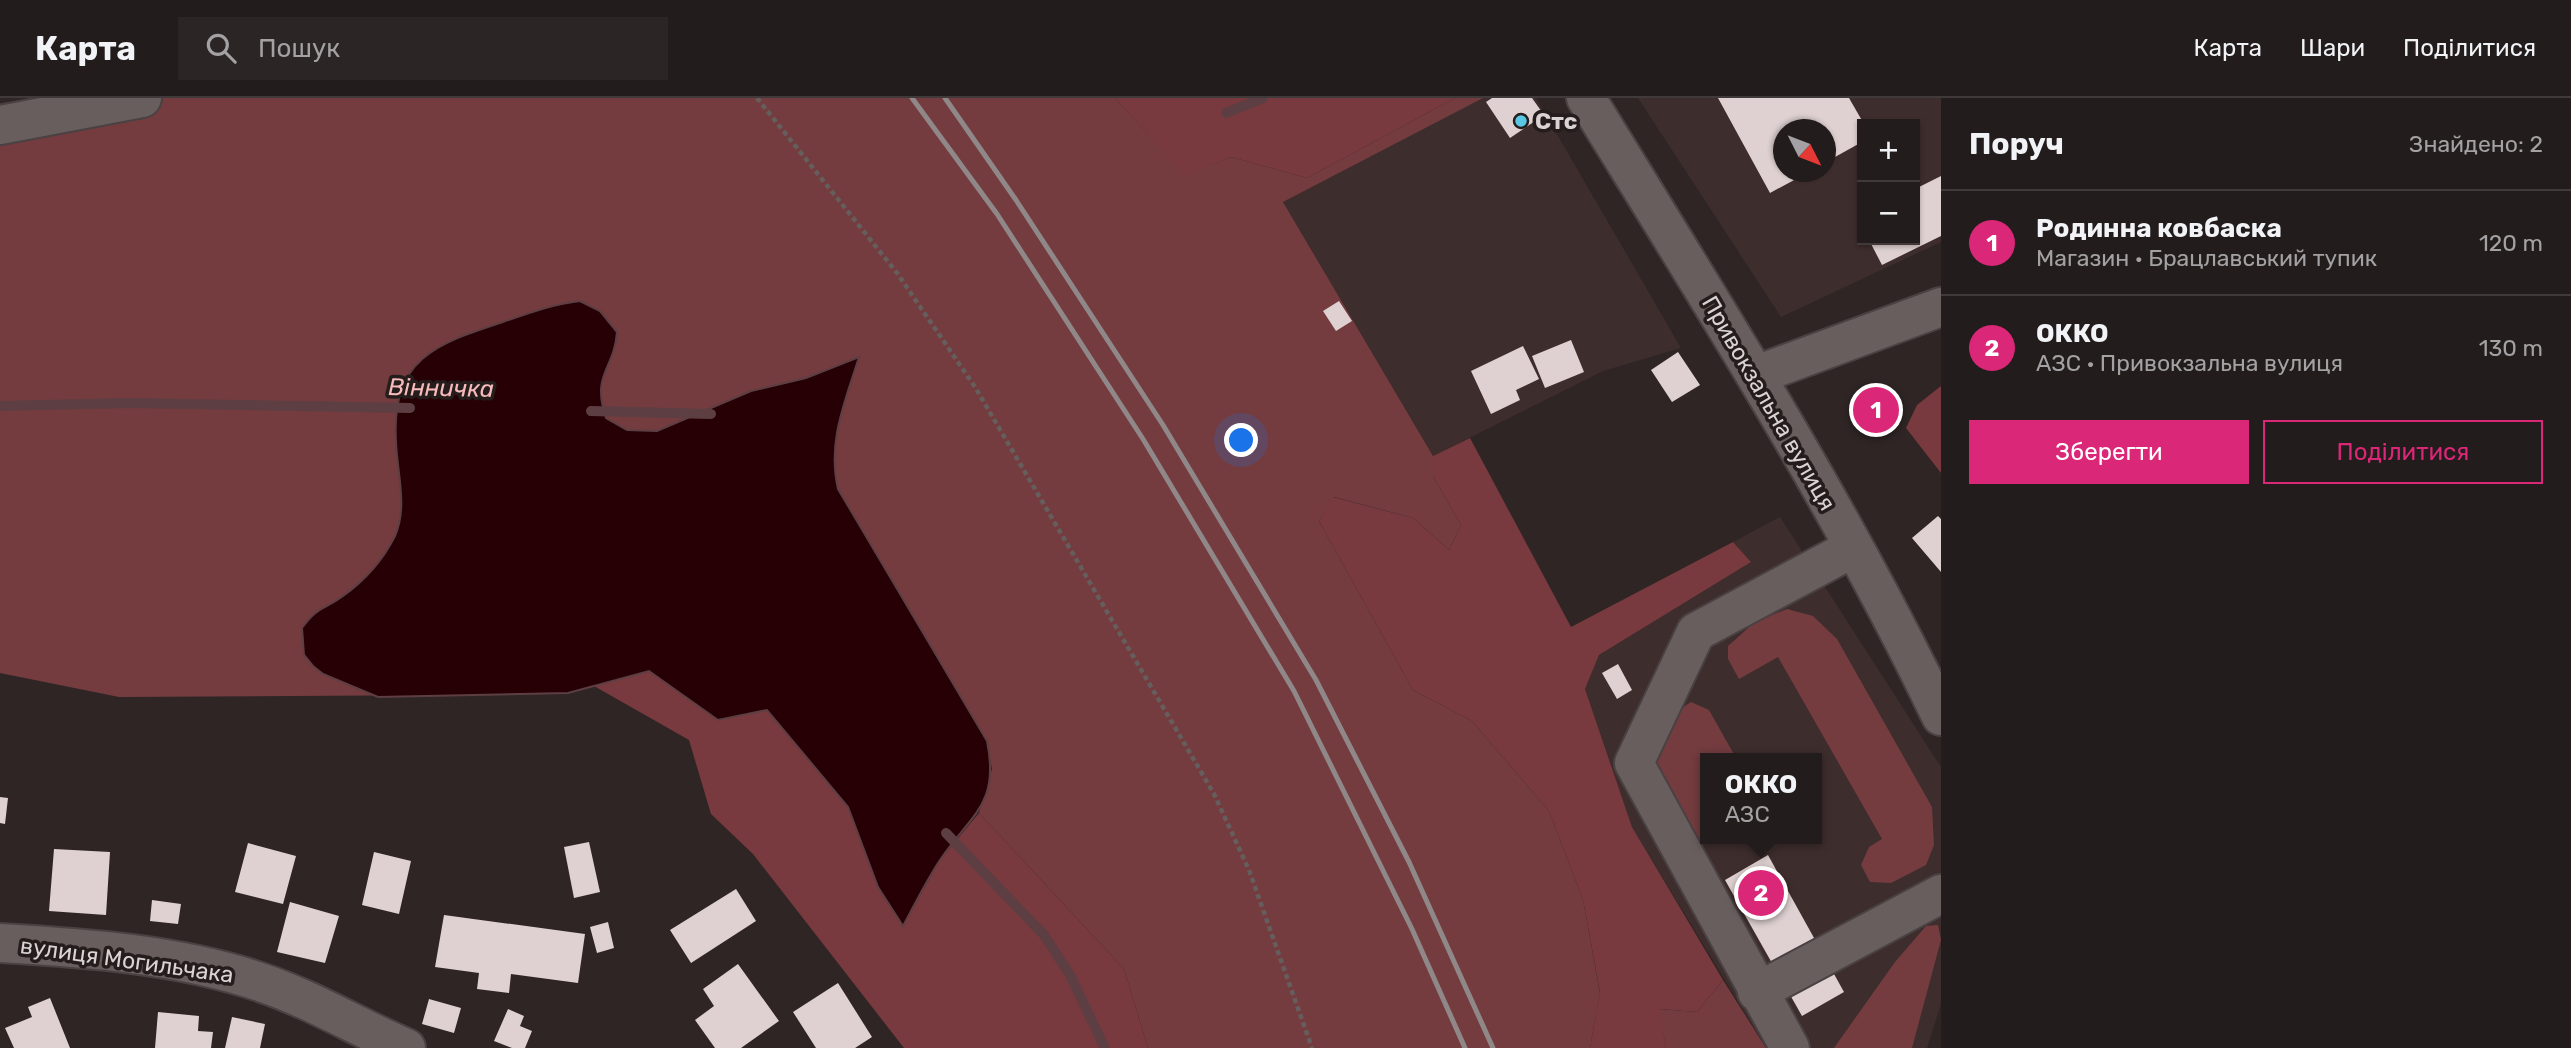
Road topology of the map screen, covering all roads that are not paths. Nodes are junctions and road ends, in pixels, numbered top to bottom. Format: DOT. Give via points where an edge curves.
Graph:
graph roads {
  1 [pos="142,98"];
  2 [pos="1586,98"];
  3 [pos="0,125"];
  4 [pos="1941,307"];
  5 [pos="1756,375"];
  6 [pos="1853,548"];
  7 [pos="1941,716"];
  8 [pos="1941,894"];
  9 [pos="0,943"];
  10 [pos="1758,992"];
  11 [pos="406,1048"];
  12 [pos="1790,1048"];
  1 -- 3 [label="street"];
  2 -- 5 [label="street, Привокзальна вулиця"];
  4 -- 5 [label="street"];
  5 -- 6 [label="street, Привокзальна вулиця"];
  6 -- 7 [label="street, Привокзальна вулиця"];
  6 -- 10 [label="street" via="1696,632 1634,763"];
  8 -- 10 [label="street"];
  9 -- 11 [label="street, вулиця Могильчака" via="141,957 257,981 290,992"];
  10 -- 12 [label="street"];
}
